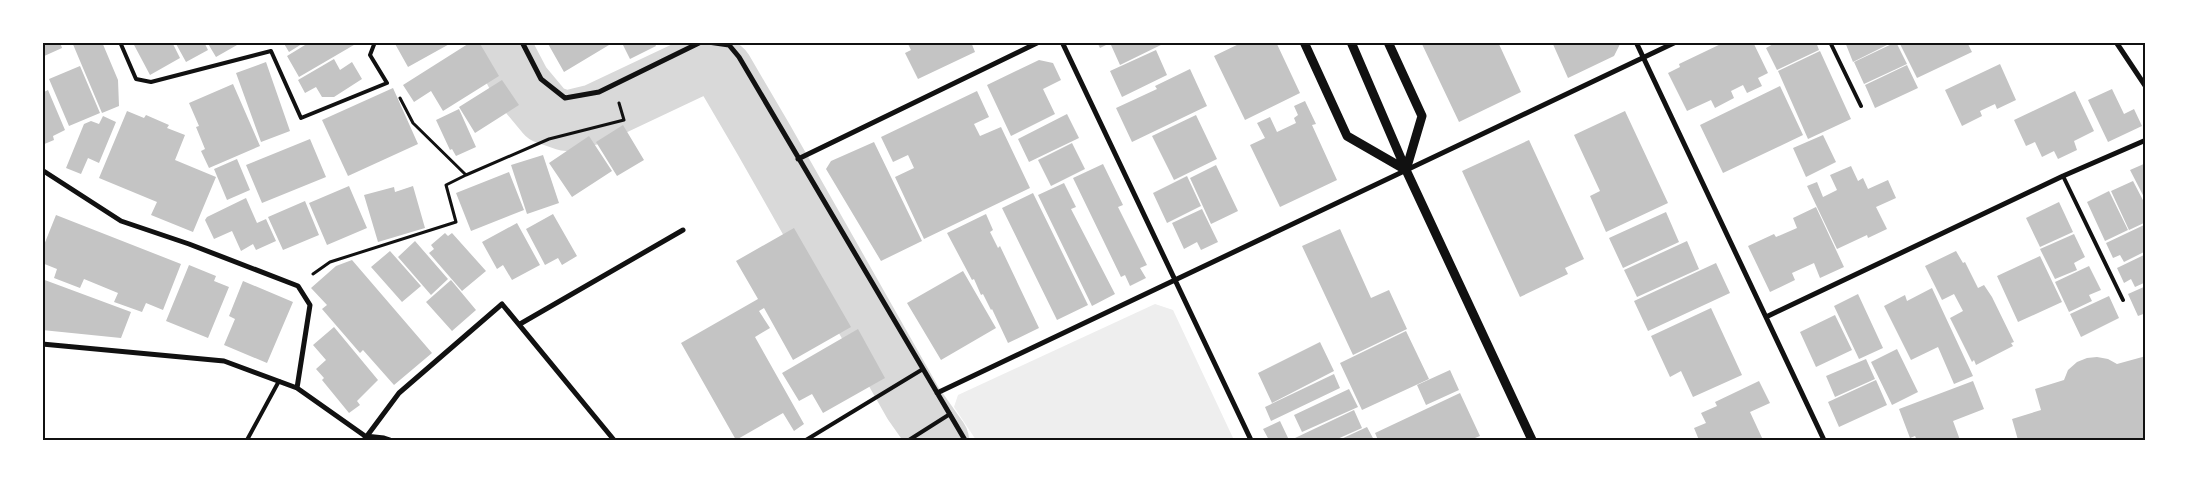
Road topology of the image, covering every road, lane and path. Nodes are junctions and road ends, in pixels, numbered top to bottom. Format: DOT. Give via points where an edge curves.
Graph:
graph roads {
  1 [pos="120,42"];
  2 [pos="375,42"];
  3 [pos="522,42"];
  4 [pos="701,42"];
  5 [pos="708,42"];
  6 [pos="1039,42"];
  7 [pos="1062,42"];
  8 [pos="1304,42"];
  9 [pos="1351,42"];
  10 [pos="1388,42"];
  11 [pos="1636,42"];
  12 [pos="1676,42"];
  13 [pos="1830,42"];
  14 [pos="2116,42"];
  15 [pos="1643,58"];
  16 [pos="387,83"];
  17 [pos="2146,87"];
  18 [pos="1861,106"];
  19 [pos="624,113"];
  20 [pos="2146,140"];
  21 [pos="798,159"];
  22 [pos="42,170"];
  23 [pos="1406,170"];
  24 [pos="466,175"];
  25 [pos="2063,176"];
  26 [pos="683,230"];
  27 [pos="1174,280"];
  28 [pos="298,286"];
  29 [pos="2123,300"];
  30 [pos="1766,317"];
  31 [pos="520,324"];
  32 [pos="42,344"];
  33 [pos="923,369"];
  34 [pos="279,381"];
  35 [pos="297,388"];
  36 [pos="937,393"];
  37 [pos="950,414"];
  38 [pos="365,438"];
  39 [pos="247,440"];
  40 [pos="390,440"];
  41 [pos="614,440"];
  42 [pos="806,440"];
  43 [pos="909,440"];
  44 [pos="965,440"];
  45 [pos="1251,440"];
  46 [pos="1532,440"];
  47 [pos="1824,440"];
  1 -- 16 [label="lane" via="136,79 151,82 271,51 302,118"];
  2 -- 16 [label="lane" via="370,56"];
  3 -- 4 [label="street" via="541,79 565,98 599,92"];
  5 -- 21 [label="street" via="729,45"];
  6 -- 21 [label="street"];
  7 -- 27 [label="street"];
  8 -- 23 [label="street" via="1347,136"];
  9 -- 23 [label="street"];
  10 -- 23 [label="street" via="1422,116"];
  11 -- 15 [label="street"];
  12 -- 15 [label="street"];
  13 -- 18 [label="lane"];
  14 -- 17 [label="street"];
  15 -- 23 [label="street"];
  15 -- 30 [label="street"];
  16 -- 24 [label="path" via="394,88 413,123"];
  19 -- 24 [label="path" via="624,120 549,138"];
  20 -- 25 [label="street"];
  21 -- 33 [label="street"];
  22 -- 28 [label="street" via="121,222"];
  23 -- 27 [label="street"];
  23 -- 46 [label="street"];
  24 -- 28 [label="path" via="446,185 456,222 330,262"];
  25 -- 29 [label="lane"];
  25 -- 30 [label="street"];
  26 -- 31 [label="street"];
  27 -- 36 [label="street"];
  27 -- 45 [label="street"];
  28 -- 35 [label="street" via="310,305"];
  30 -- 47 [label="street"];
  31 -- 38 [label="street" via="502,304 398,393"];
  31 -- 41 [label="street"];
  32 -- 34 [label="street" via="224,361"];
  33 -- 36 [label="street"];
  33 -- 42 [label="lane"];
  34 -- 35 [label="street"];
  34 -- 39 [label="lane"];
  35 -- 38 [label="street"];
  36 -- 37 [label="street"];
  37 -- 43 [label="lane"];
  37 -- 44 [label="street"];
  38 -- 40 [label="street"];
}
